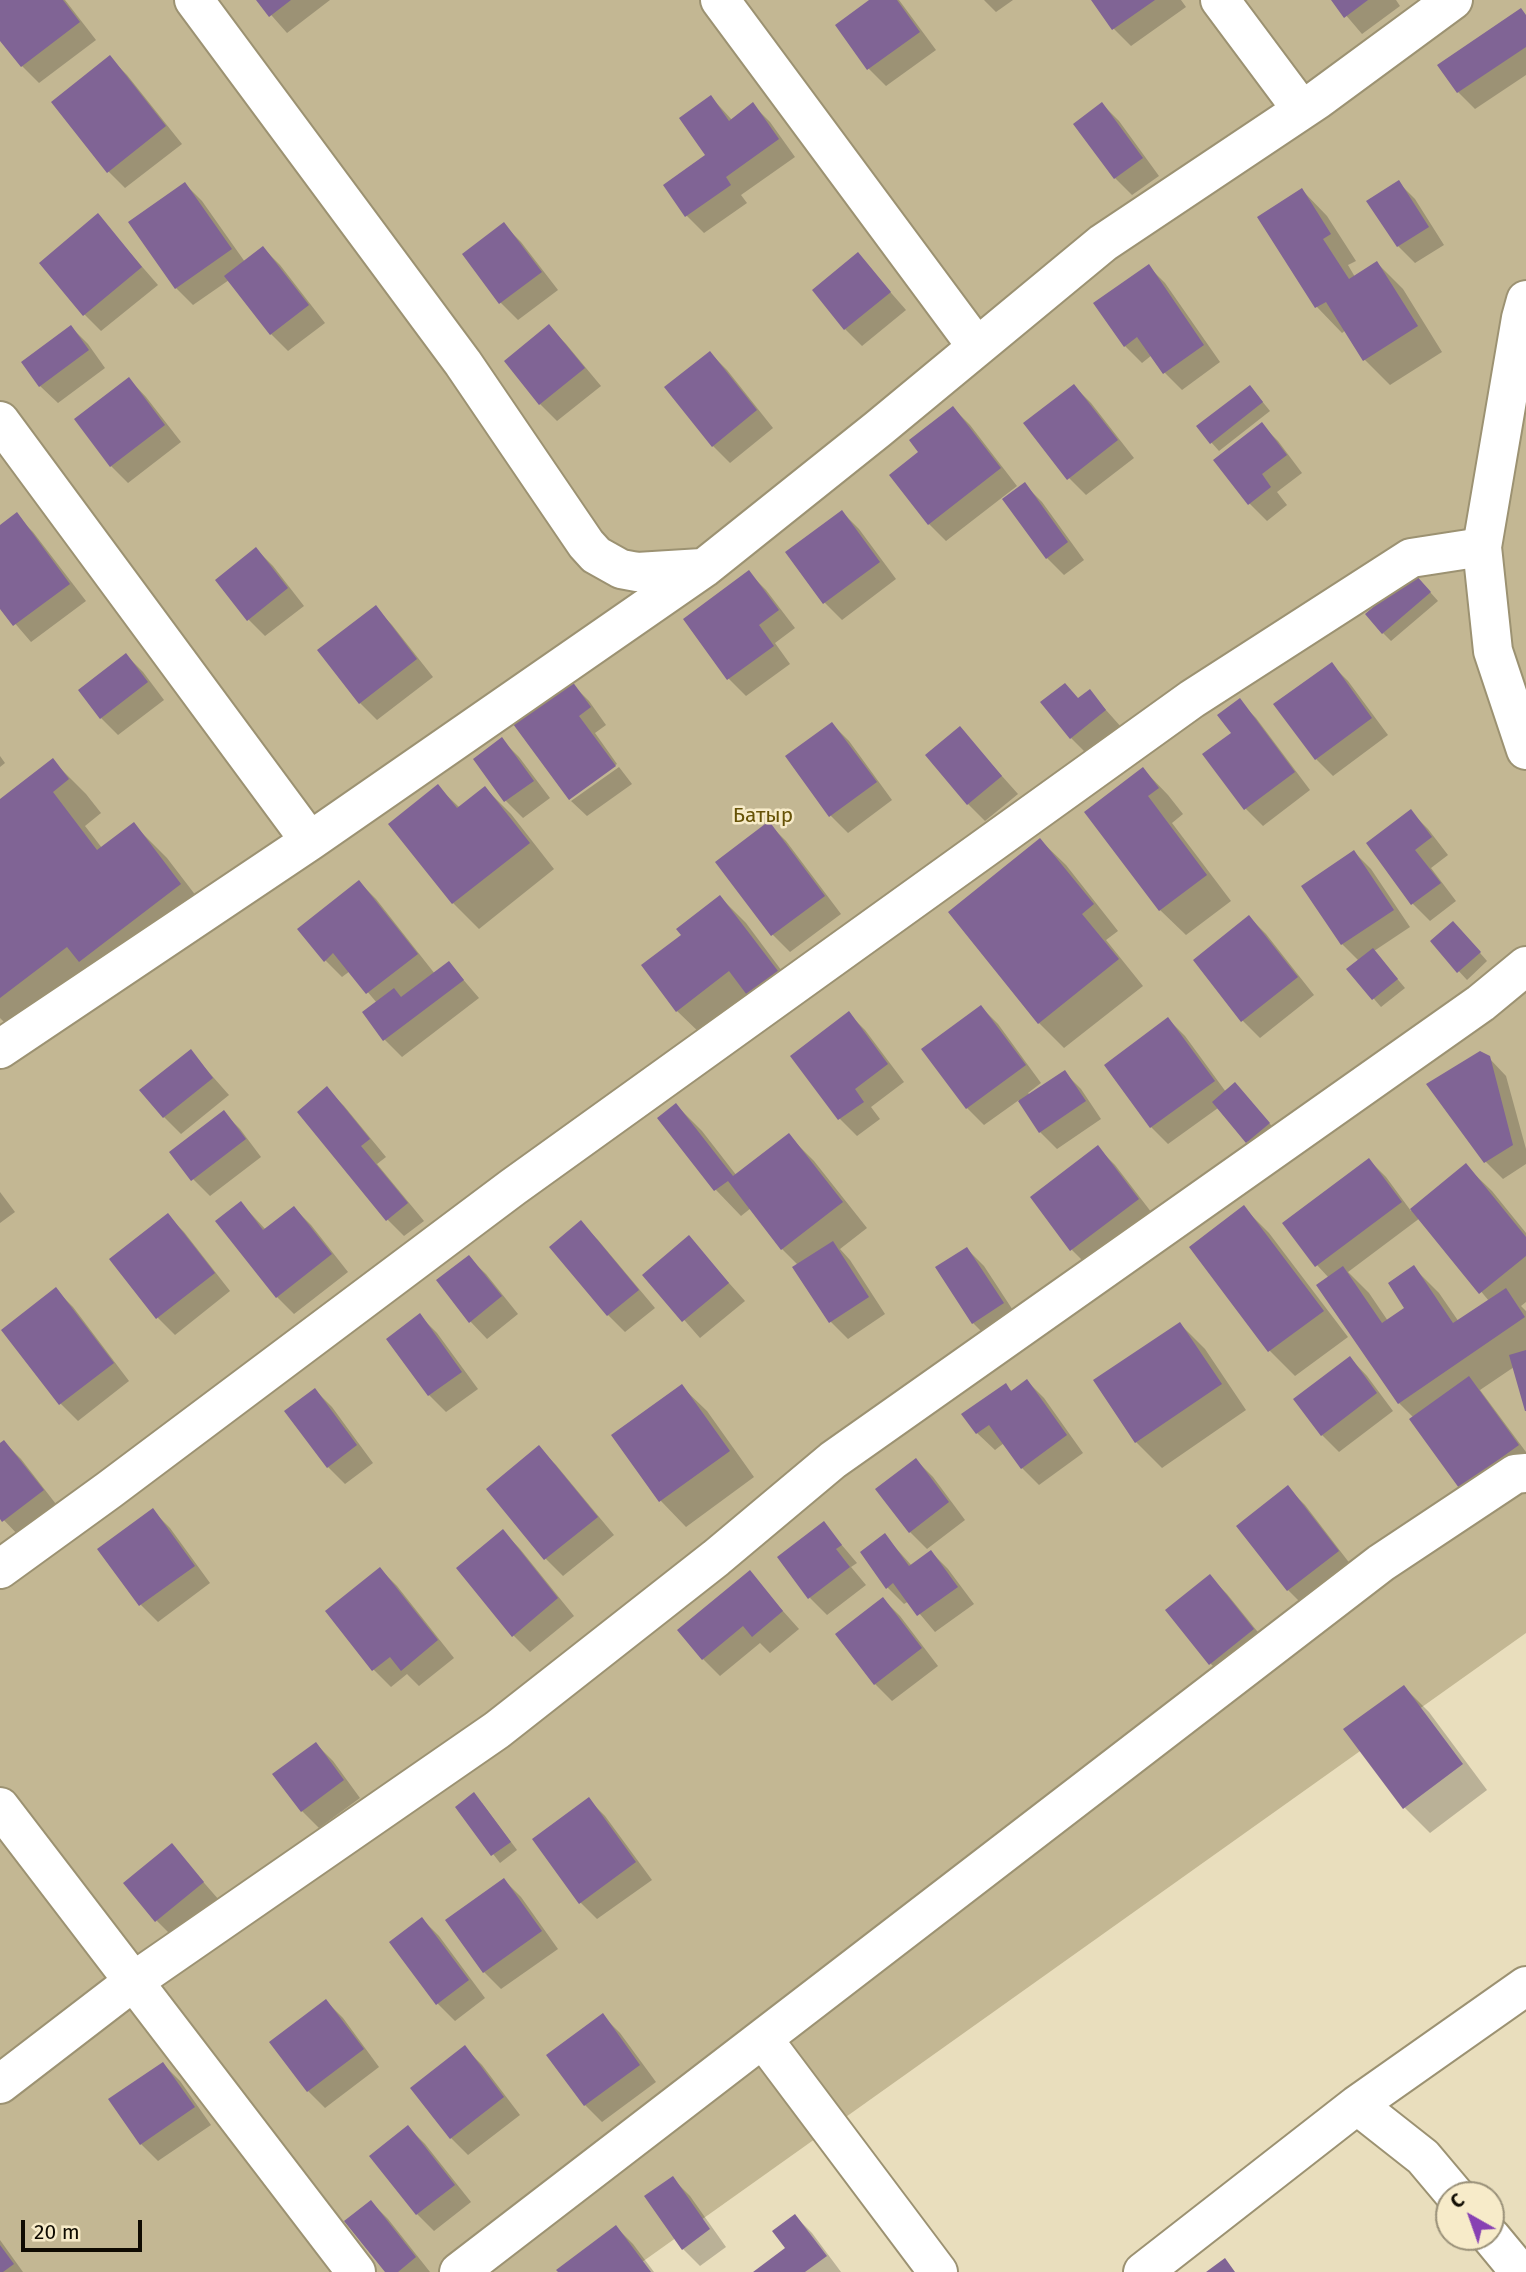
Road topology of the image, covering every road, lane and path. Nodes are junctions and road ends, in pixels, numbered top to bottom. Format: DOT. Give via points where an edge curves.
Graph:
graph roads {
  1 [pos="194,0"];
  2 [pos="720,0"];
  3 [pos="1220,0"];
  4 [pos="1453,0"];
  5 [pos="1301,110"];
  6 [pos="1526,300"];
  7 [pos="977,347"];
  8 [pos="0,421"];
  9 [pos="1482,547"];
  10 [pos="704,568"];
  11 [pos="1526,750"];
  12 [pos="310,841"];
  13 [pos="1526,966"];
  14 [pos="0,1049"];
  15 [pos="1526,1473"];
  16 [pos="0,1569"];
  17 [pos="0,1807"];
  18 [pos="134,1982"];
  19 [pos="1526,1986"];
  20 [pos="763,2039"];
  21 [pos="0,2084"];
  22 [pos="1357,2105"];
  23 [pos="1443,2181"];
  24 [pos="1503,2251"];
  25 [pos="356,2272"];
  26 [pos="459,2272"];
  27 [pos="938,2272"];
  28 [pos="1143,2272"];
  29 [pos="1520,2272"];
  1 -- 10 [label="street" via="463,363 586,544 621,569"];
  2 -- 7 [label="street"];
  3 -- 5 [label="street"];
  4 -- 5 [label="street"];
  5 -- 7 [label="street" via="1103,243"];
  6 -- 9 [label="street"];
  7 -- 10 [label="street"];
  8 -- 12 [label="street"];
  9 -- 11 [label="street" via="1493,651"];
  9 -- 16 [label="street" via="1411,558 1192,699 513,1187"];
  10 -- 12 [label="street"];
  12 -- 14 [label="street"];
  13 -- 18 [label="street" via="1470,1011 833,1460 497,1730"];
  15 -- 20 [label="street" via="1515,1475 1381,1563"];
  17 -- 18 [label="street"];
  18 -- 21 [label="street"];
  18 -- 25 [label="street"];
  19 -- 22 [label="street"];
  20 -- 26 [label="street"];
  20 -- 27 [label="street"];
  22 -- 23 [label="street" via="1423,2157"];
  22 -- 28 [label="street"];
  24 -- 29 [label="street"];
}
